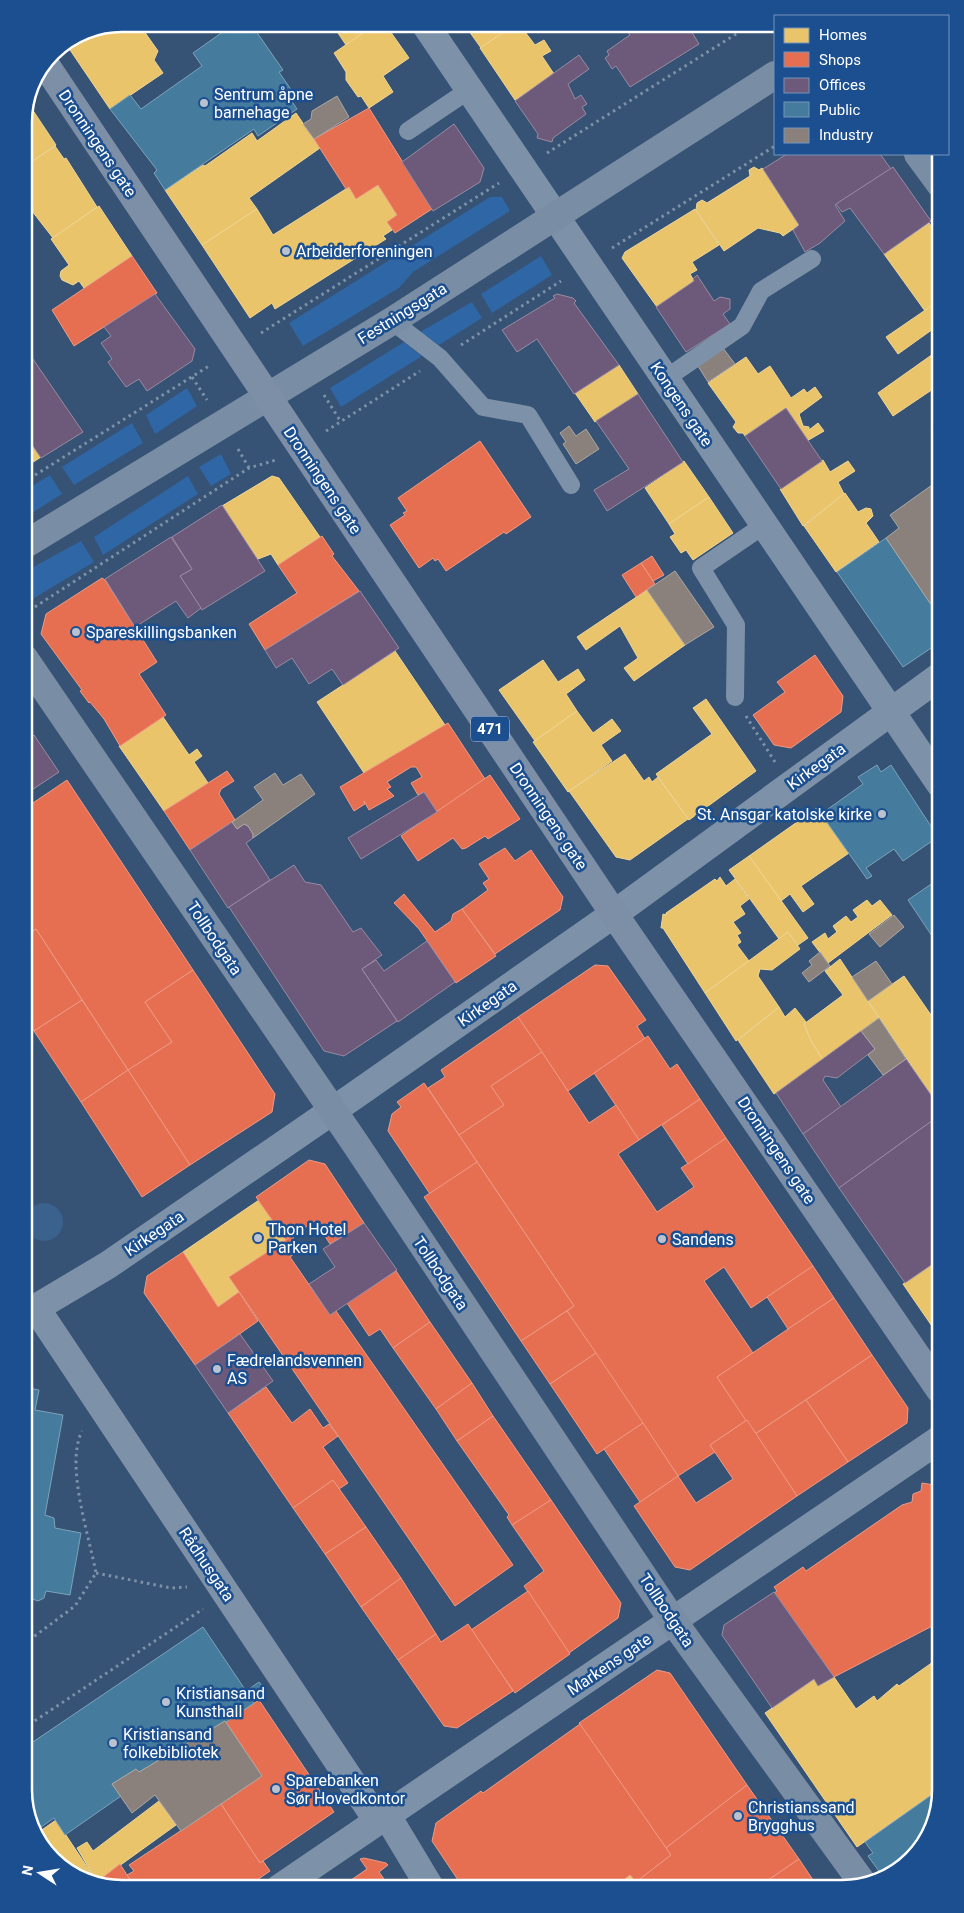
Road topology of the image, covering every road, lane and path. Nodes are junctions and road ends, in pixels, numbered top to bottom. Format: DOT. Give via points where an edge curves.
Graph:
graph roads {
  1 [pos="430,33"];
  2 [pos="738,33"];
  3 [pos="49,70"];
  4 [pos="774,76"];
  5 [pos="469,90"];
  6 [pos="408,130"];
  7 [pos="774,147"];
  8 [pos="919,155"];
  9 [pos="543,156"];
  10 [pos="932,173"];
  11 [pos="504,180"];
  12 [pos="554,216"];
  13 [pos="612,248"];
  14 [pos="812,259"];
  15 [pos="392,321"];
  16 [pos="256,335"];
  17 [pos="209,366"];
  18 [pos="192,376"];
  19 [pos="665,379"];
  20 [pos="324,394"];
  21 [pos="268,398"];
  22 [pos="208,403"];
  23 [pos="340,422"];
  24 [pos="235,445"];
  25 [pos="279,460"];
  26 [pos="249,468"];
  27 [pos="33,476"];
  28 [pos="571,485"];
  29 [pos="764,525"];
  30 [pos="33,540"];
  31 [pos="33,608"];
  32 [pos="33,671"];
  33 [pos="932,682"];
  34 [pos="735,698"];
  35 [pos="890,712"];
  36 [pos="932,772"];
  37 [pos="790,786"];
  38 [pos="614,914"];
  39 [pos="333,1111"];
  40 [pos="32,1310"];
  41 [pos="32,1314"];
  42 [pos="932,1378"];
  43 [pos="85,1426"];
  44 [pos="932,1444"];
  45 [pos="96,1573"];
  46 [pos="194,1586"];
  47 [pos="208,1606"];
  48 [pos="673,1621"];
  49 [pos="32,1638"];
  50 [pos="32,1723"];
  51 [pos="382,1817"];
  52 [pos="860,1879"];
  53 [pos="291,1880"];
  54 [pos="425,1880"];
  1 -- 5 [label="street, Kongens gate"];
  2 -- 9 [label="path"];
  3 -- 21 [label="main road, Dronningens gate / 471"];
  4 -- 12 [label="main road, Festningsgata"];
  5 -- 6 [label="lane"];
  5 -- 12 [label="street, Kongens gate"];
  7 -- 13 [label="path"];
  8 -- 10 [label="main road"];
  11 -- 16 [label="path"];
  12 -- 15 [label="main road, Festningsgata"];
  12 -- 19 [label="street, Kongens gate"];
  14 -- 19 [label="lane" via="761,292 742,326"];
  15 -- 21 [label="main road, Festningsgata"];
  15 -- 28 [label="lane" via="440,358 483,407 528,414"];
  17 -- 18 [label="path"];
  18 -- 22 [label="path"];
  18 -- 27 [label="path"];
  19 -- 29 [label="street, Kongens gate"];
  20 -- 23 [label="path"];
  21 -- 30 [label="main road, Festningsgata"];
  21 -- 38 [label="main road, Dronningens gate / 471"];
  24 -- 26 [label="path"];
  25 -- 26 [label="path"];
  26 -- 31 [label="path"];
  29 -- 34 [label="lane" via="701,568 736,625"];
  29 -- 35 [label="street, Kongens gate"];
  32 -- 39 [label="main road, Tollbodgata"];
  33 -- 35 [label="street, Kirkegata"];
  34 -- 37 [label="path"];
  35 -- 36 [label="street, Kongens gate"];
  35 -- 37 [label="street, Kirkegata"];
  37 -- 38 [label="street, Kirkegata"];
  38 -- 39 [label="street, Kirkegata"];
  38 -- 42 [label="main road, Dronningens gate / 471"];
  39 -- 40 [label="street, Kirkegata" via="147,1238"];
  39 -- 48 [label="main road, Tollbodgata"];
  41 -- 51 [label="street, Rådhusgata"];
  43 -- 45 [label="path" via="78,1440 75,1468"];
  44 -- 48 [label="street, Markens gate"];
  45 -- 46 [label="path" via="171,1588"];
  45 -- 49 [label="path" via="75,1606"];
  47 -- 50 [label="path"];
  48 -- 51 [label="street, Markens gate"];
  48 -- 52 [label="main road, Tollbodgata"];
  51 -- 53 [label="street, Markens gate"];
  51 -- 54 [label="street, Rådhusgata"];
}
